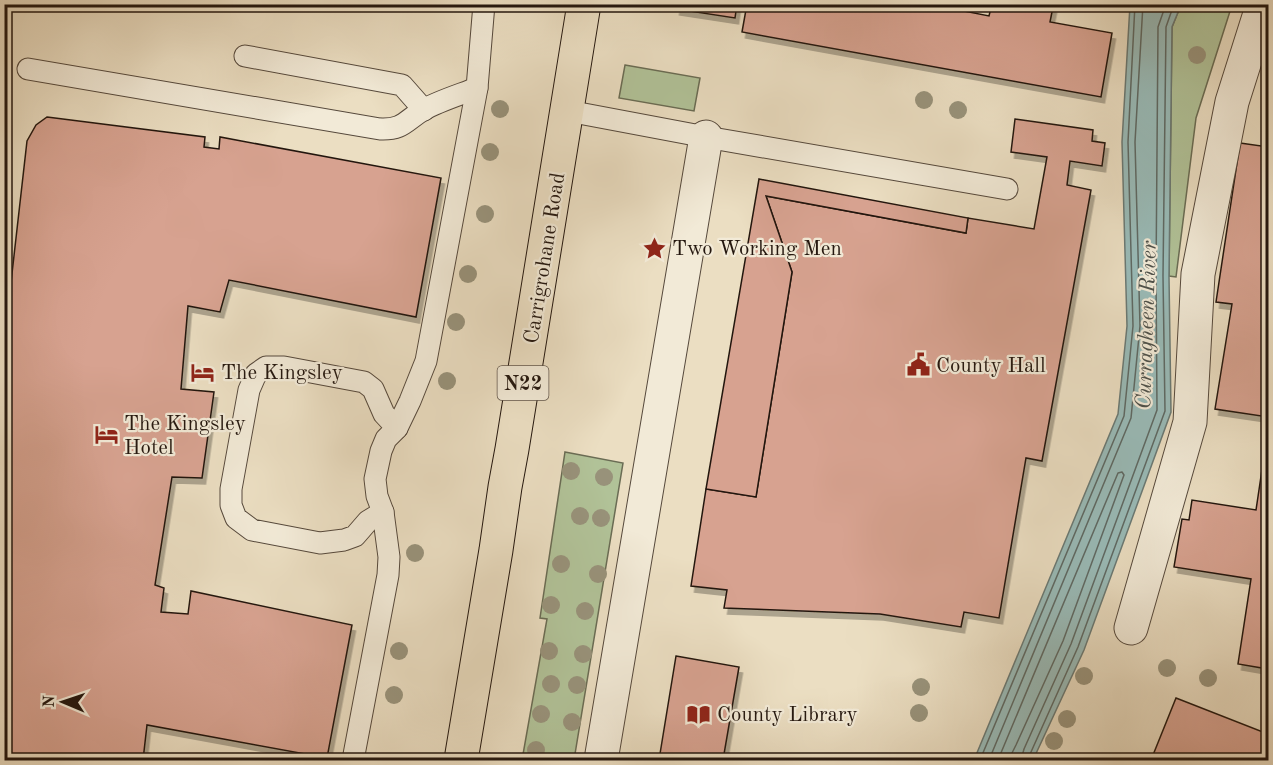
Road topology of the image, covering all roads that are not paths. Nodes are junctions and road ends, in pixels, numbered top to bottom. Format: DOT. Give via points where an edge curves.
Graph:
graph roads {
  1 [pos="484,4"];
  2 [pos="584,4"];
  3 [pos="1263,4"];
  4 [pos="245,56"];
  5 [pos="28,69"];
  6 [pos="477,88"];
  7 [pos="424,110"];
  8 [pos="568,111"];
  9 [pos="706,137"];
  10 [pos="1007,189"];
  11 [pos="397,428"];
  12 [pos="382,512"];
  13 [pos="1131,628"];
  14 [pos="353,760"];
  15 [pos="461,760"];
  16 [pos="601,760"];
  1 -- 6 [label="lane"];
  2 -- 8 [label="highway, Carrigrohane Road / N22"];
  3 -- 13 [label="street" via="1232,102 1198,273 1190,422"];
  4 -- 7 [label="lane" via="402,85"];
  5 -- 7 [label="lane" via="380,129 405,124"];
  6 -- 7 [label="lane"];
  6 -- 11 [label="lane" via="426,361"];
  8 -- 9 [label="lane"];
  8 -- 15 [label="highway, Carrigrohane Road / N22"];
  9 -- 10 [label="lane"];
  9 -- 16 [label="street"];
  11 -- 12 [label="lane" via="383,445 375,479"];
  11 -- 12 [label="lane" via="384,414 373,389 364,382 266,367 256,374 249,390 231,489 236,518 252,530 320,543 355,536"];
  12 -- 14 [label="lane" via="388,575"];
}
